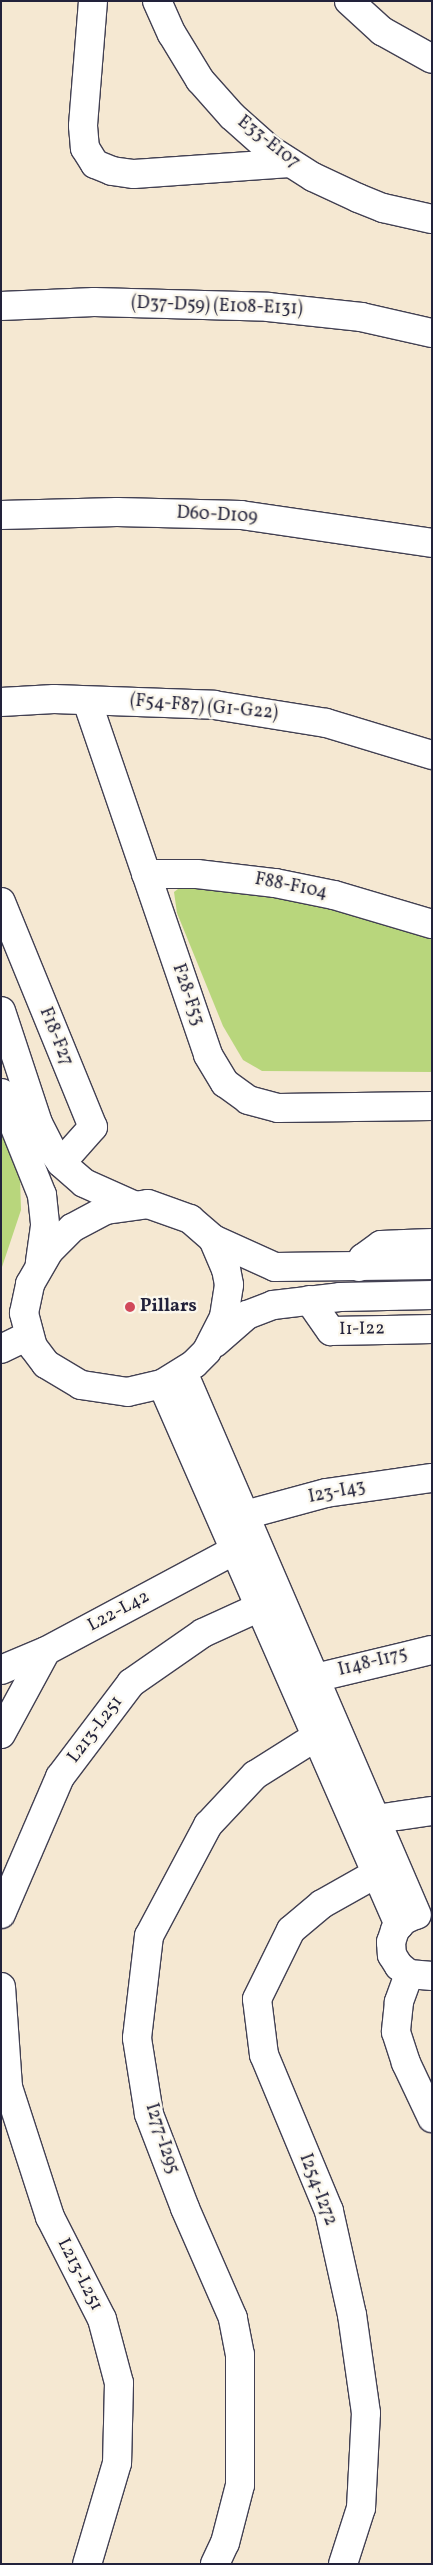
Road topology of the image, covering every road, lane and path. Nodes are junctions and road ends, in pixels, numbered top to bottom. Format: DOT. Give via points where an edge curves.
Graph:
graph roads {
  1 [pos="93,1"];
  2 [pos="157,1"];
  3 [pos="349,1"];
  4 [pos="432,59"];
  5 [pos="290,163"];
  6 [pos="432,219"];
  7 [pos="1,306"];
  8 [pos="432,333"];
  9 [pos="1,515"];
  10 [pos="432,543"];
  11 [pos="87,701"];
  12 [pos="1,702"];
  13 [pos="432,755"];
  14 [pos="146,874"];
  15 [pos="1,902"];
  16 [pos="432,924"];
  17 [pos="1,1011"];
  18 [pos="1,1093"];
  19 [pos="432,1106"];
  20 [pos="61,1163"];
  21 [pos="133,1205"];
  22 [pos="213,1239"];
  23 [pos="432,1243"];
  24 [pos="40,1265"];
  25 [pos="432,1265"];
  26 [pos="359,1267"];
  27 [pos="432,1295"];
  28 [pos="308,1300"];
  29 [pos="432,1329"];
  30 [pos="28,1336"];
  31 [pos="1,1349"];
  32 [pos="207,1350"];
  33 [pos="172,1378"];
  34 [pos="432,1478"];
  35 [pos="244,1515"];
  36 [pos="235,1550"];
  37 [pos="260,1607"];
  38 [pos="432,1650"];
  39 [pos="46,1651"];
  40 [pos="1,1670"];
  41 [pos="315,1678"];
  42 [pos="1,1734"];
  43 [pos="317,1736"];
  44 [pos="432,1811"];
  45 [pos="376,1819"];
  46 [pos="377,1873"];
  47 [pos="1,1914"];
  48 [pos="416,1918"];
  49 [pos="420,1975"];
  50 [pos="1,1987"];
  51 [pos="432,2118"];
  52 [pos="87,2564"];
  53 [pos="215,2564"];
  54 [pos="343,2564"];
  1 -- 5 [label="street" via="83,126 86,148 95,164 112,171 134,174"];
  2 -- 5 [label="street, E33-E107" via="185,57 215,98 251,134"];
  3 -- 4 [label="street" via="382,31"];
  5 -- 6 [label="street, E33-E107" via="383,208"];
  7 -- 8 [label="street, (D37-D59) (E108-E131)" via="94,302 268,307 361,317"];
  9 -- 10 [label="street, D60-D109" via="117,512 241,515"];
  11 -- 12 [label="street, (F54-F87) (G1-G22)"];
  11 -- 13 [label="street, (F54-F87) (G1-G22)" via="176,702 287,715"];
  11 -- 14 [label="street, F28-F53"];
  14 -- 16 [label="street, F88-F104" via="197,874 275,883"];
  14 -- 19 [label="street, F28-F53" via="208,1055 217,1073 234,1092 262,1106 278,1108"];
  15 -- 20 [label="street, F18-F27" via="93,1127"];
  17 -- 20 [label="street" via="38,1123"];
  18 -- 24 [label="street" via="42,1195 45,1226"];
  20 -- 21 [label="street" via="98,1191"];
  21 -- 22 [label="street" via="162,1207 176,1212 190,1219"];
  21 -- 24 [label="street" via="106,1210 72,1228"];
  22 -- 26 [label="street" via="275,1267"];
  22 -- 32 [label="street" via="226,1269 228,1293 224,1317"];
  23 -- 26 [label="street" via="382,1246 363,1258"];
  24 -- 30 [label="street" via="26,1298 24,1313"];
  25 -- 26 [label="street"];
  27 -- 28 [label="street"];
  28 -- 29 [label="street, I1-I22" via="331,1331"];
  28 -- 32 [label="street" via="260,1308 239,1321"];
  30 -- 31 [label="street"];
  30 -- 33 [label="street" via="46,1364 80,1385 128,1392"];
  32 -- 33 [label="street"];
  33 -- 35 [label="street"];
  33 -- 36 [label="street"];
  34 -- 35 [label="street, I23-I43" via="326,1493"];
  35 -- 41 [label="street"];
  36 -- 37 [label="street"];
  36 -- 39 [label="street, L22-L42"];
  37 -- 43 [label="street"];
  37 -- 47 [label="street, L213-L251" via="203,1633 131,1683 60,1777"];
  38 -- 41 [label="street, I148-I175"];
  39 -- 40 [label="street, L22-L42"];
  39 -- 42 [label="street"];
  41 -- 45 [label="street"];
  43 -- 46 [label="street"];
  43 -- 53 [label="street, I277-I295" via="255,1775 208,1825 149,1936 137,2038 149,2114 185,2208 233,2318 240,2355 240,2484"];
  44 -- 45 [label="street"];
  45 -- 48 [label="street"];
  46 -- 48 [label="street"];
  46 -- 54 [label="street, I254-I272" via="322,1904 291,1930 257,1999 264,2055 329,2211 352,2315 366,2413 361,2508"];
  48 -- 49 [label="street" via="392,1936 392,1955 399,1966"];
  49 -- 51 [label="street" via="399,2002 396,2032 406,2063"];
  50 -- 52 [label="street, L213-L251" via="8,2087 50,2217 102,2319 119,2383 117,2463"];
}
